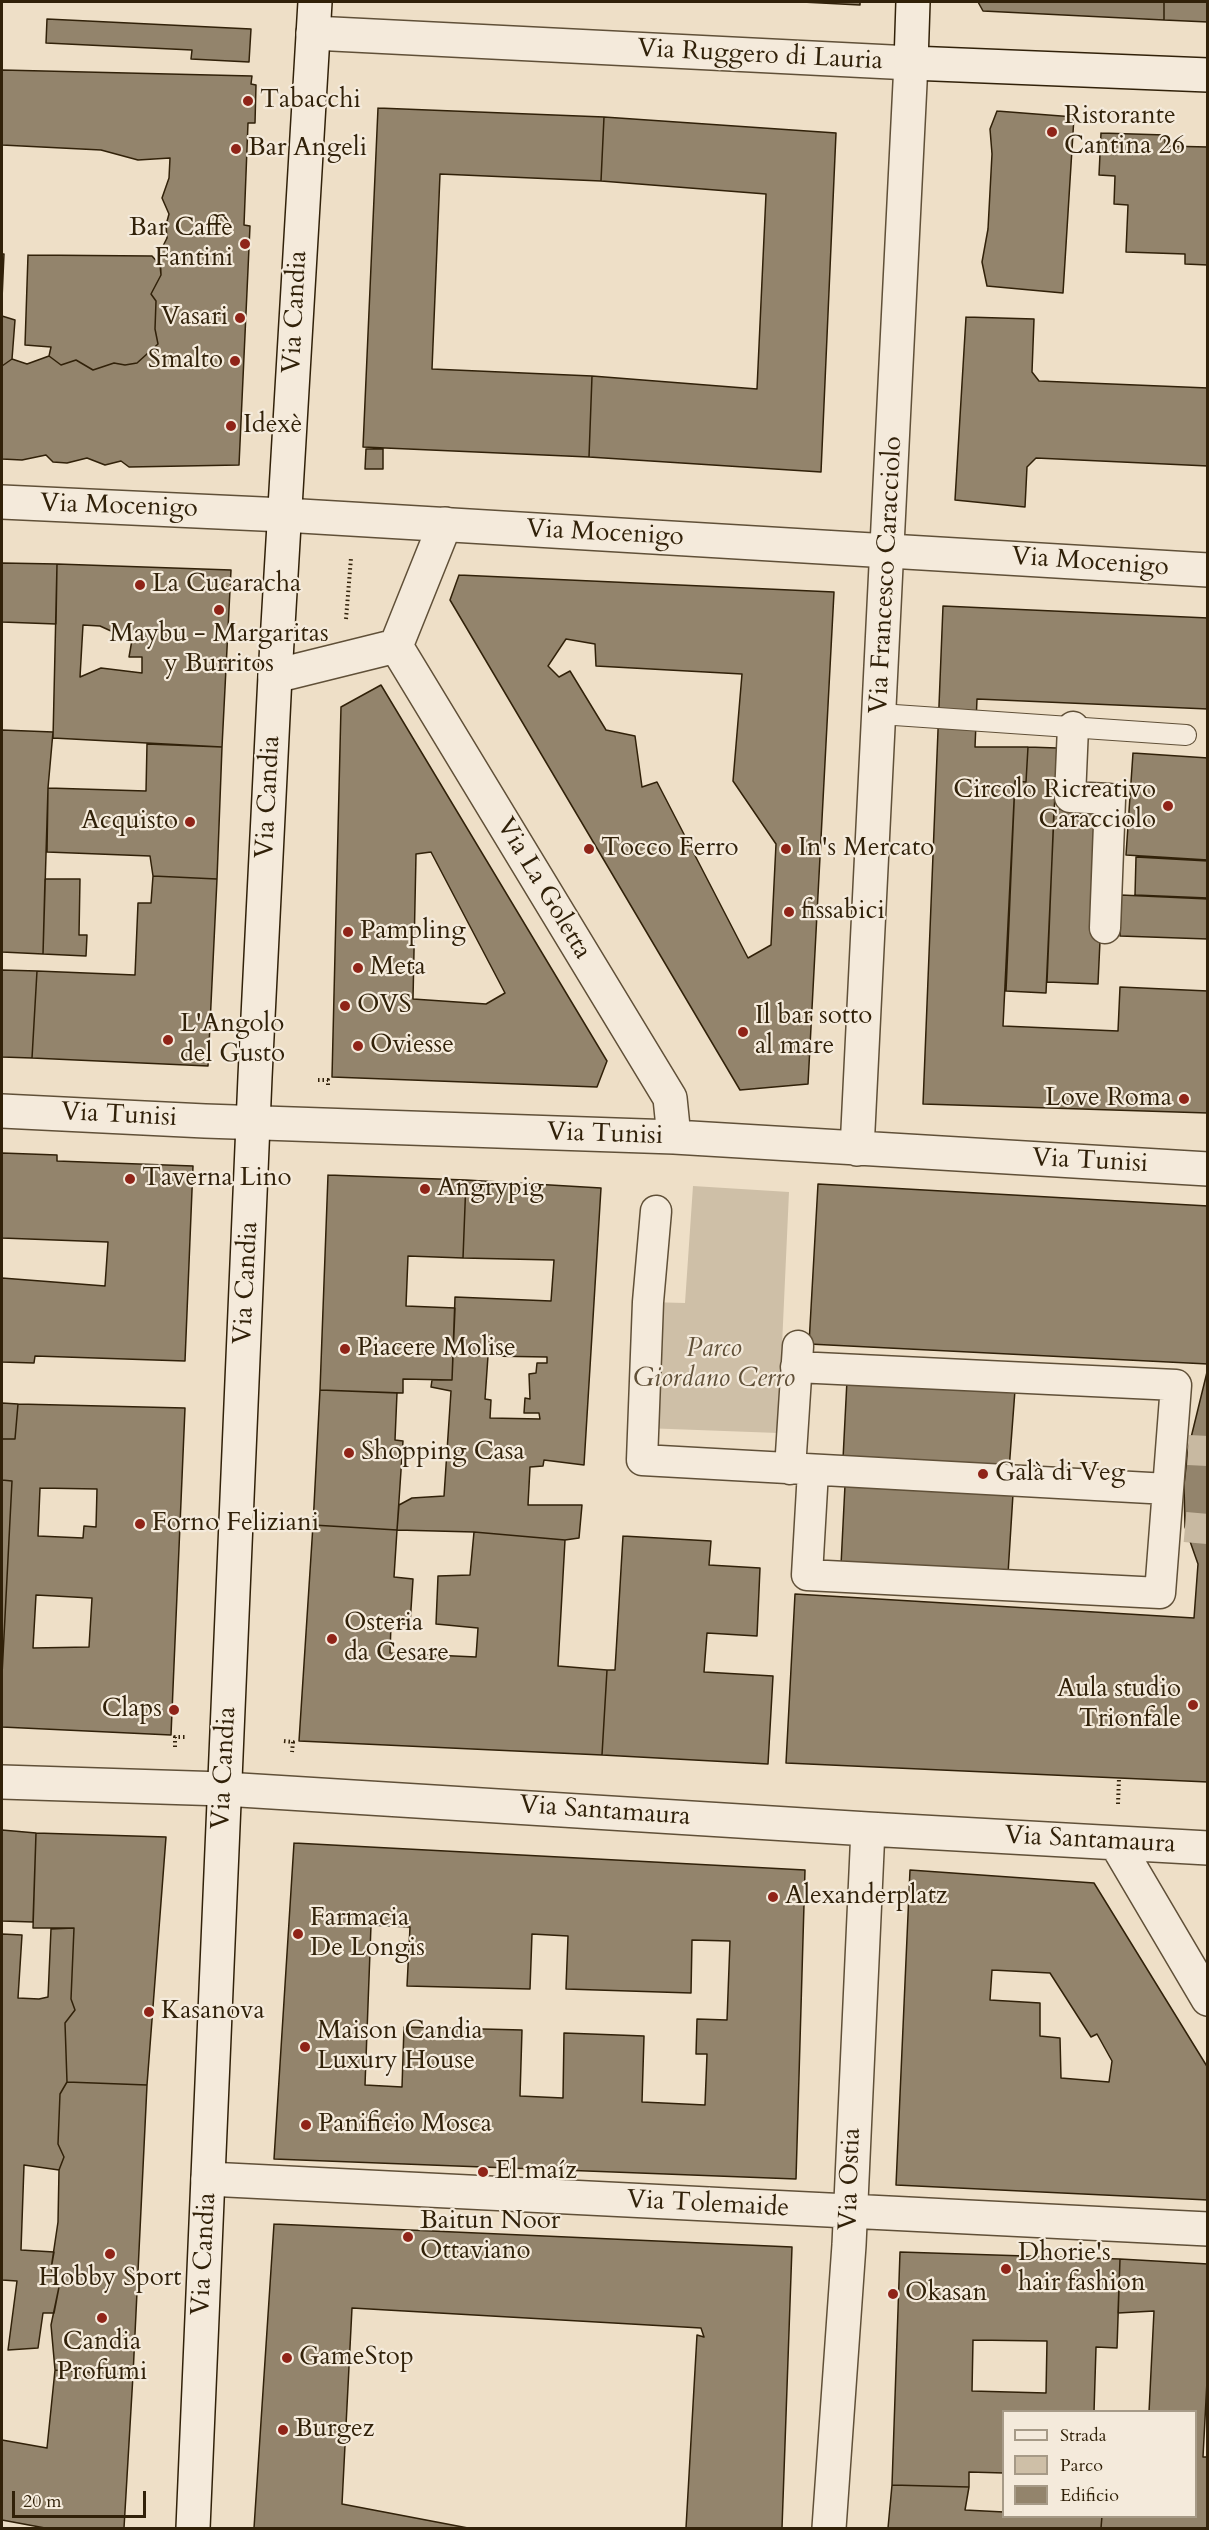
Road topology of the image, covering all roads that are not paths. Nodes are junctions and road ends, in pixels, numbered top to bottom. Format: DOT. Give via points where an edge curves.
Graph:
graph roads {
  1 [pos="913,2"];
  2 [pos="314,17"];
  3 [pos="911,63"];
  4 [pos="1208,75"];
  5 [pos="2,502"];
  6 [pos="284,515"];
  7 [pos="445,524"];
  8 [pos="887,550"];
  9 [pos="1208,570"];
  10 [pos="396,646"];
  11 [pos="275,676"];
  12 [pos="880,714"];
  13 [pos="1073,727"];
  14 [pos="1186,735"];
  15 [pos="1105,928"];
  16 [pos="2,1110"];
  17 [pos="254,1122"];
  18 [pos="674,1137"];
  19 [pos="857,1149"];
  20 [pos="1208,1169"];
  21 [pos="656,1211"];
  22 [pos="801,1470"];
  23 [pos="1168,1489"];
  24 [pos="2,1782"];
  25 [pos="224,1789"];
  26 [pos="867,1829"];
  27 [pos="1116,1843"];
  28 [pos="1208,1848"];
  29 [pos="1208,1999"];
  30 [pos="208,2179"];
  31 [pos="849,2212"];
  32 [pos="1208,2229"];
  33 [pos="193,2529"];
  34 [pos="829,2529"];
  1 -- 3 [label="street, Via Francesco Caracciolo"];
  2 -- 3 [label="street, Via Ruggero di Lauria"];
  2 -- 6 [label="street, Via Candia"];
  3 -- 4 [label="street, Via Ruggero di Lauria"];
  3 -- 8 [label="street, Via Francesco Caracciolo"];
  5 -- 6 [label="street, Via Mocenigo"];
  6 -- 7 [label="street, Via Mocenigo"];
  6 -- 11 [label="street, Via Candia"];
  7 -- 8 [label="street, Via Mocenigo"];
  7 -- 10 [label="street"];
  8 -- 9 [label="street, Via Mocenigo"];
  8 -- 12 [label="street, Via Francesco Caracciolo"];
  10 -- 11 [label="street"];
  10 -- 18 [label="street, Via La Goletta" via="670,1098"];
  11 -- 17 [label="street, Via Candia"];
  12 -- 13 [label="lane"];
  12 -- 19 [label="street, Via Francesco Caracciolo"];
  13 -- 14 [label="lane"];
  13 -- 15 [label="street" via="1070,797 1110,799"];
  16 -- 17 [label="street, Via Tunisi"];
  17 -- 18 [label="street, Via Tunisi"];
  17 -- 25 [label="street, Via Candia"];
  18 -- 19 [label="street, Via Tunisi"];
  19 -- 20 [label="street, Via Tunisi"];
  21 -- 22 [label="street" via="642,1460"];
  22 -- 23 [label="street"];
  22 -- 23 [label="street" via="807,1575 1160,1593 1174,1526"];
  22 -- 23 [label="street" via="797,1357 1176,1385 1180,1450"];
  24 -- 25 [label="street, Via Santamaura"];
  25 -- 26 [label="street, Via Santamaura"];
  25 -- 30 [label="street, Via Candia"];
  26 -- 27 [label="street, Via Santamaura"];
  26 -- 31 [label="street, Via Ostia"];
  27 -- 28 [label="street, Via Santamaura"];
  27 -- 29 [label="street"];
  30 -- 31 [label="street, Via Tolemaide"];
  30 -- 33 [label="street, Via Candia"];
  31 -- 32 [label="street, Via Tolemaide"];
  31 -- 34 [label="street, Via Ostia"];
}
